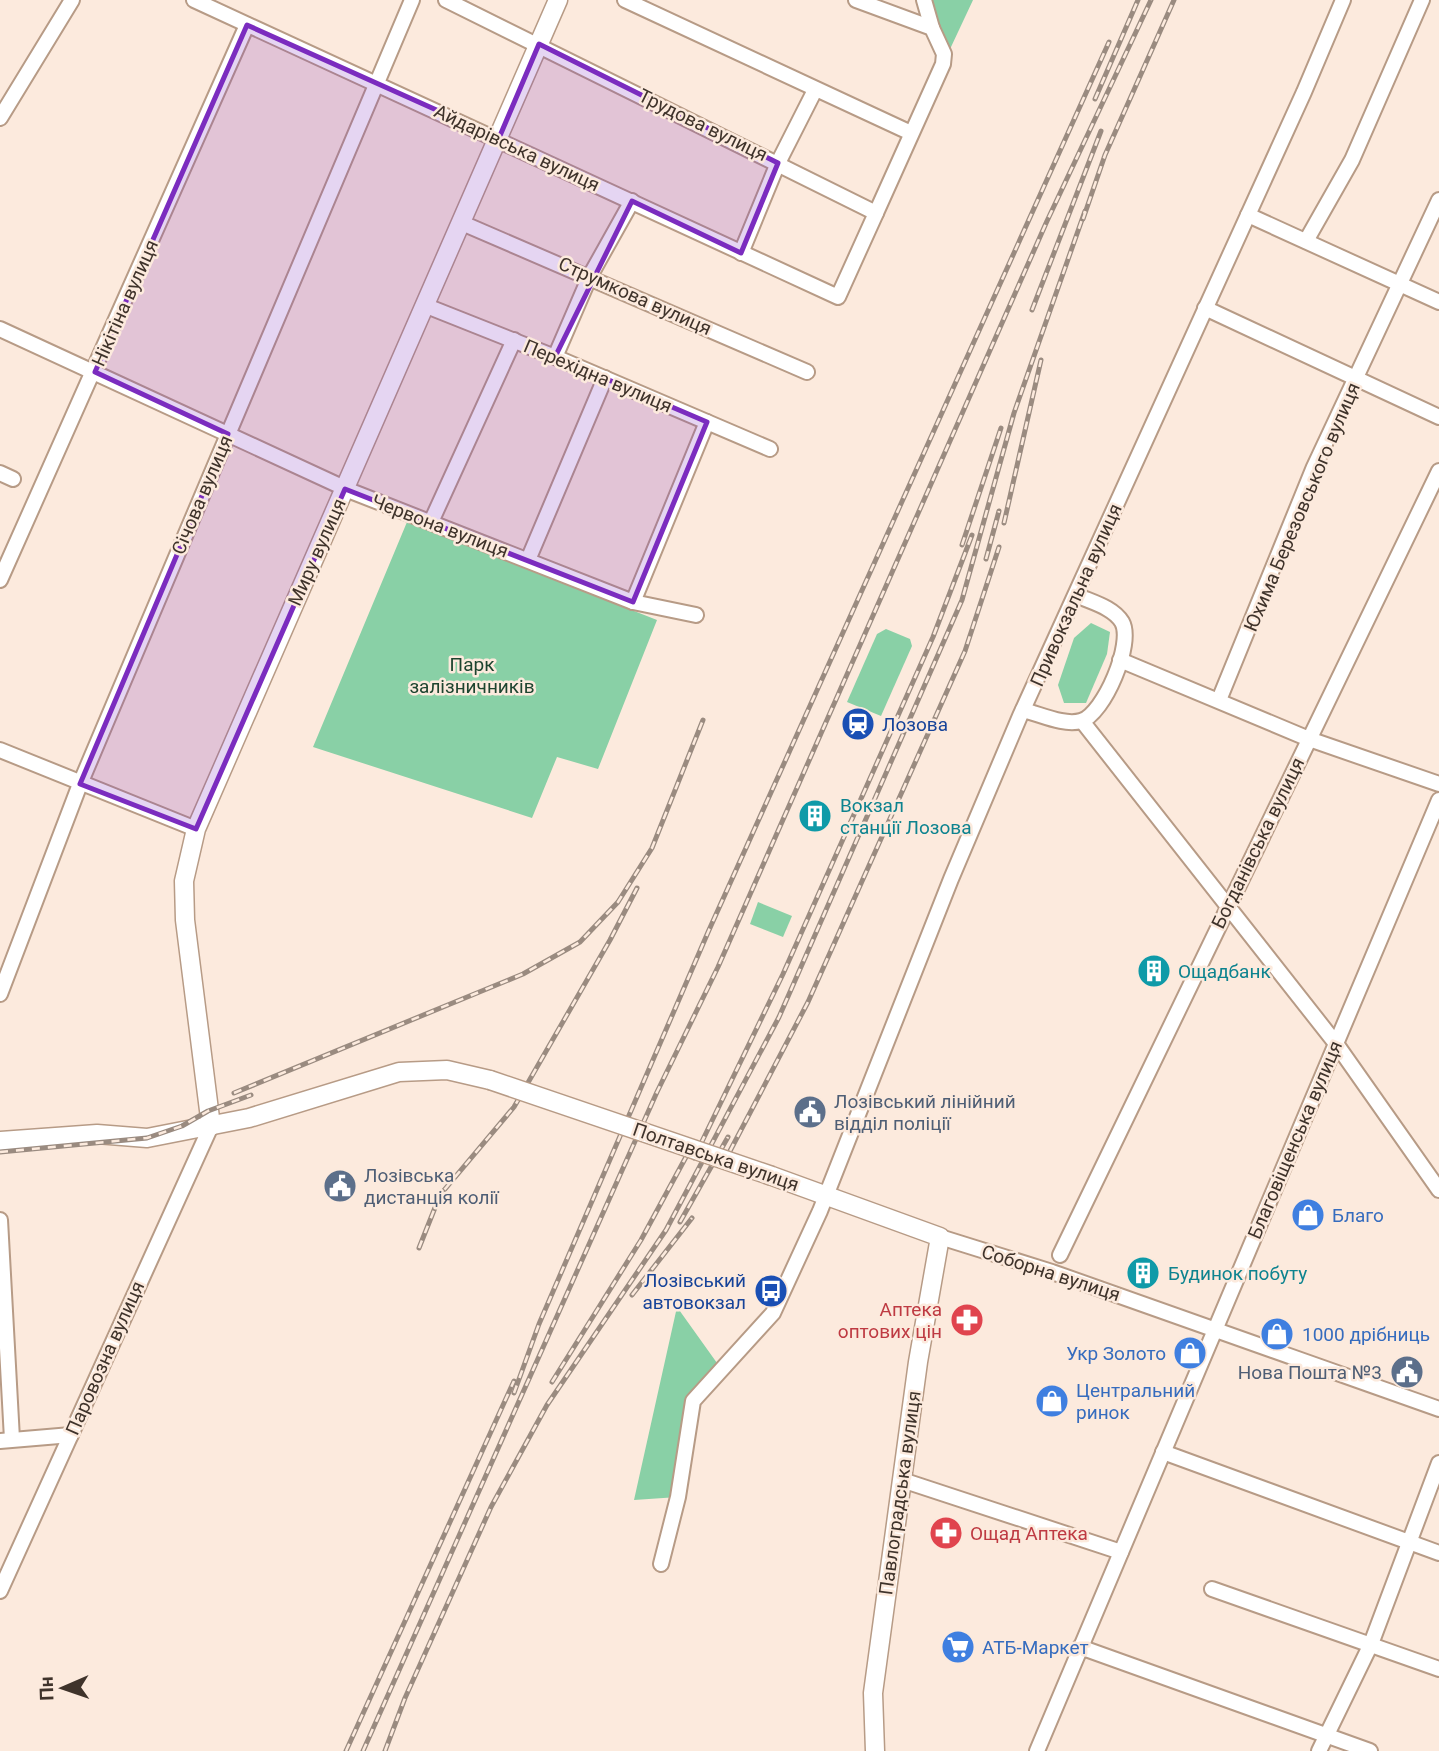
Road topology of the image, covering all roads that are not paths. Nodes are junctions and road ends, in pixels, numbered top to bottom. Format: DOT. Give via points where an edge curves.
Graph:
graph roads {
  1 [pos="72,0"];
  2 [pos="194,0"];
  3 [pos="412,0"];
  4 [pos="446,0"];
  5 [pos="558,0"];
  6 [pos="625,0"];
  7 [pos="856,0"];
  8 [pos="924,0"];
  9 [pos="1343,0"];
  10 [pos="1422,0"];
  11 [pos="247,24"];
  12 [pos="932,28"];
  13 [pos="539,44"];
  14 [pos="376,84"];
  15 [pos="815,90"];
  16 [pos="0,118"];
  17 [pos="911,133"];
  18 [pos="499,138"];
  19 [pos="778,163"];
  20 [pos="1439,200"];
  21 [pos="632,201"];
  22 [pos="876,213"];
  23 [pos="1248,215"];
  24 [pos="461,223"];
  25 [pos="1306,240"];
  26 [pos="741,253"];
  27 [pos="590,276"];
  28 [pos="1401,285"];
  29 [pos="1439,302"];
  30 [pos="424,305"];
  31 [pos="1205,308"];
  32 [pos="0,330"];
  33 [pos="514,340"];
  34 [pos="555,357"];
  35 [pos="95,372"];
  36 [pos="807,372"];
  37 [pos="605,378"];
  38 [pos="1356,380"];
  39 [pos="1439,417"];
  40 [pos="707,422"];
  41 [pos="228,434"];
  42 [pos="770,449"];
  43 [pos="1439,471"];
  44 [pos="345,489"];
  45 [pos="431,522"];
  46 [pos="528,561"];
  47 [pos="0,580"];
  48 [pos="1076,594"];
  49 [pos="633,602"];
  50 [pos="696,615"];
  51 [pos="1120,660"];
  52 [pos="1219,700"];
  53 [pos="1023,709"];
  54 [pos="1082,721"];
  55 [pos="1309,739"];
  56 [pos="0,750"];
  57 [pos="80,784"];
  58 [pos="1439,785"];
  59 [pos="1439,800"];
  60 [pos="196,829"];
  61 [pos="1227,905"];
  62 [pos="0,993"];
  63 [pos="1336,1045"];
  64 [pos="211,1126"];
  65 [pos="0,1141"];
  66 [pos="1439,1190"];
  67 [pos="827,1197"];
  68 [pos="0,1220"];
  69 [pos="940,1237"];
  70 [pos="1060,1255"];
  71 [pos="2,1292"];
  72 [pos="1213,1329"];
  73 [pos="1439,1409"];
  74 [pos="71,1435"];
  75 [pos="6,1440"];
  76 [pos="1163,1452"];
  77 [pos="1439,1464"];
  78 [pos="902,1480"];
  79 [pos="1409,1543"];
  80 [pos="1121,1552"];
  81 [pos="1439,1553"];
  82 [pos="661,1564"];
  83 [pos="1212,1589"];
  84 [pos="0,1591"];
  85 [pos="1371,1644"];
  86 [pos="1080,1647"];
  87 [pos="1439,1669"];
  88 [pos="1325,1735"];
  89 [pos="875,1751"];
  90 [pos="1037,1751"];
  91 [pos="1319,1751"];
  92 [pos="1370,1751"];
  1 -- 16 [label="street"];
  2 -- 11 [label="street, Айдарівська вулиця"];
  3 -- 14 [label="street, Січова вулиця"];
  4 -- 13 [label="street, Трудова вулиця"];
  5 -- 13 [label="main road, Миру вулиця"];
  6 -- 15 [label="street"];
  7 -- 12 [label="street"];
  8 -- 12 [label="street"];
  9 -- 23 [label="street, Привокзальна вулиця"];
  10 -- 25 [label="street" via="1352,160"];
  11 -- 14 [label="street, Айдарівська вулиця"];
  11 -- 35 [label="street, Нікітіна вулиця"];
  12 -- 17 [label="street" via="944,54 943,64"];
  13 -- 18 [label="main road, Миру вулиця"];
  13 -- 19 [label="street, Трудова вулиця"];
  14 -- 18 [label="street, Айдарівська вулиця"];
  14 -- 41 [label="street, Січова вулиця"];
  15 -- 17 [label="street"];
  15 -- 19 [label="street"];
  17 -- 22 [label="street"];
  18 -- 21 [label="street, Айдарівська вулиця"];
  18 -- 24 [label="main road, Миру вулиця"];
  19 -- 22 [label="street, Трудова вулиця"];
  19 -- 26 [label="street"];
  20 -- 28 [label="street, Юхима Березовського вулиця"];
  21 -- 26 [label="street, Айдарівська вулиця"];
  21 -- 27 [label="street"];
  22 -- 26 [label="street, Айдарівська вулиця" via="838,297"];
  23 -- 25 [label="street"];
  23 -- 31 [label="street, Привокзальна вулиця"];
  24 -- 27 [label="street, Струмкова вулиця"];
  24 -- 30 [label="main road, Миру вулиця"];
  25 -- 28 [label="street"];
  27 -- 34 [label="street"];
  27 -- 36 [label="street, Струмкова вулиця"];
  28 -- 29 [label="street"];
  28 -- 38 [label="street, Юхима Березовського вулиця"];
  30 -- 33 [label="street, Перехідна вулиця"];
  30 -- 44 [label="main road, Миру вулиця"];
  31 -- 38 [label="street"];
  31 -- 48 [label="street, Привокзальна вулиця"];
  32 -- 35 [label="street, Червона вулиця"];
  33 -- 34 [label="street, Перехідна вулиця"];
  33 -- 45 [label="street"];
  34 -- 37 [label="street, Перехідна вулиця"];
  35 -- 41 [label="street, Червона вулиця"];
  35 -- 47 [label="street, Нікітіна вулиця"];
  37 -- 40 [label="street, Перехідна вулиця"];
  37 -- 46 [label="street"];
  38 -- 39 [label="street"];
  38 -- 52 [label="street, Юхима Березовського вулиця" via="1314,467"];
  40 -- 42 [label="street, Перехідна вулиця"];
  40 -- 49 [label="street"];
  41 -- 44 [label="street, Червона вулиця"];
  41 -- 57 [label="street, Січова вулиця"];
  43 -- 55 [label="street, Богданівська вулиця"];
  44 -- 45 [label="street, Червона вулиця"];
  44 -- 60 [label="main road, Миру вулиця"];
  45 -- 46 [label="street, Червона вулиця"];
  46 -- 49 [label="street, Червона вулиця"];
  48 -- 51 [label="street" via="1121,621 1126,642"];
  48 -- 53 [label="street, Привокзальна вулиця"];
  49 -- 50 [label="street, Червона вулиця"];
  51 -- 52 [label="street"];
  51 -- 54 [label="street" via="1099,708"];
  52 -- 55 [label="street"];
  53 -- 54 [label="street" via="1066,722"];
  53 -- 67 [label="street, Привокзальна вулиця"];
  54 -- 61 [label="street"];
  55 -- 58 [label="street"];
  55 -- 61 [label="street, Богданівська вулиця"];
  56 -- 57 [label="street"];
  57 -- 60 [label="street"];
  57 -- 62 [label="street, Січова вулиця"];
  59 -- 63 [label="street, Благовіщенська вулиця"];
  60 -- 64 [label="main road, Миру вулиця" via="184,881 185,920"];
  61 -- 63 [label="street"];
  61 -- 70 [label="street, Богданівська вулиця"];
  63 -- 66 [label="street"];
  63 -- 72 [label="street, Благовіщенська вулиця"];
  64 -- 65 [label="main road, Полтавська вулиця" via="146,1138 96,1134"];
  64 -- 67 [label="main road, Полтавська вулиця, bridge" via="399,1072 447,1070 490,1080"];
  64 -- 74 [label="street, Паровозна вулиця"];
  67 -- 69 [label="main road, Полтавська вулиця"];
  67 -- 82 [label="street, Привокзальна вулиця" via="773,1313 693,1401 678,1497"];
  68 -- 71 [label="street"];
  69 -- 72 [label="street, Соборна вулиця"];
  69 -- 78 [label="main road, Павлоградська вулиця"];
  71 -- 75 [label="street"];
  72 -- 73 [label="street, Соборна вулиця"];
  72 -- 76 [label="street, Благовіщенська вулиця"];
  74 -- 75 [label="street"];
  74 -- 84 [label="street, Паровозна вулиця"];
  76 -- 79 [label="street"];
  76 -- 80 [label="street, Благовіщенська вулиця"];
  77 -- 79 [label="street"];
  78 -- 80 [label="street"];
  78 -- 89 [label="main road, Павлоградська вулиця" via="873,1693"];
  79 -- 81 [label="street"];
  79 -- 85 [label="street"];
  80 -- 86 [label="street, Благовіщенська вулиця"];
  83 -- 85 [label="street"];
  85 -- 87 [label="street"];
  85 -- 88 [label="street"];
  86 -- 88 [label="street"];
  86 -- 90 [label="street, Благовіщенська вулиця"];
  88 -- 91 [label="street"];
  88 -- 92 [label="street"];
}
